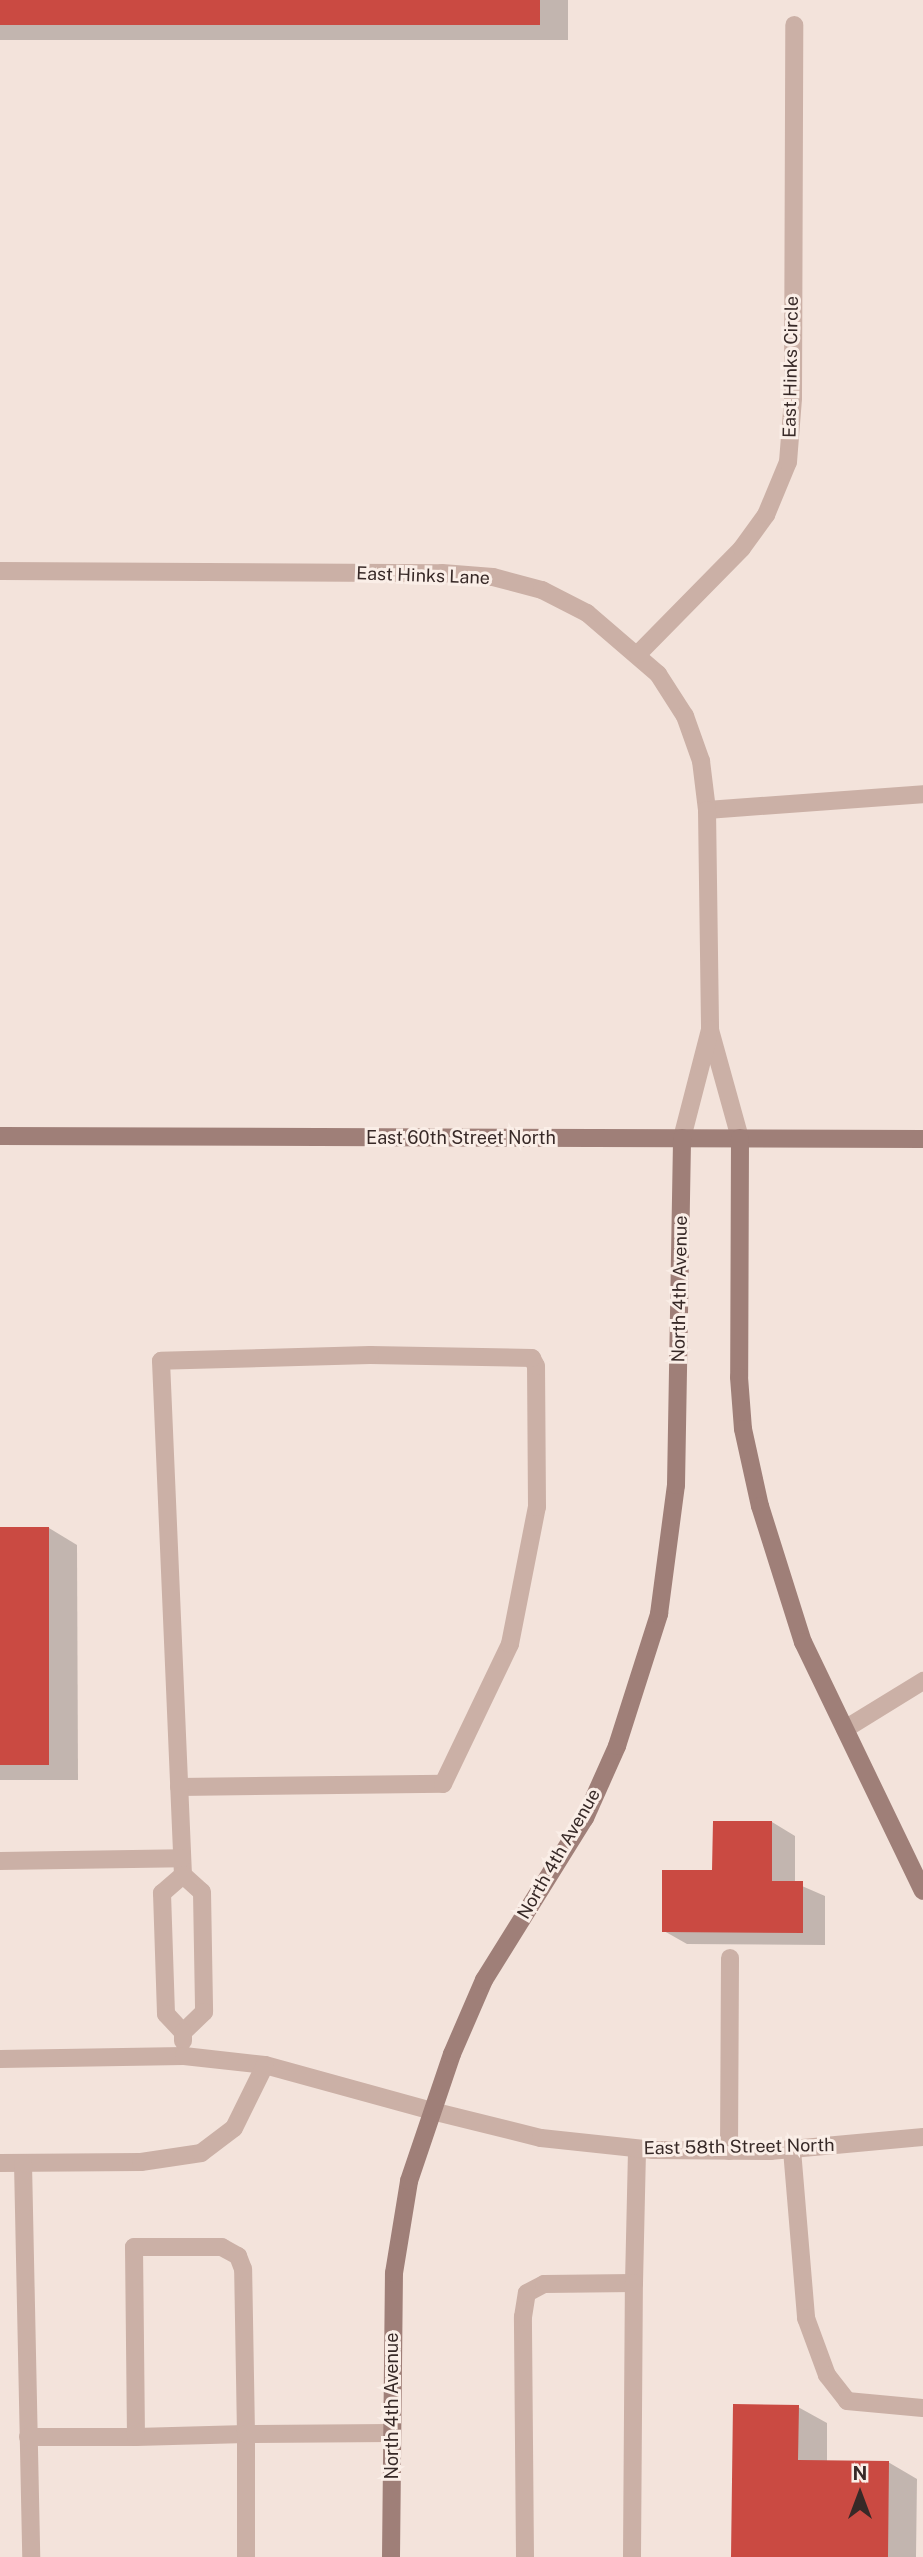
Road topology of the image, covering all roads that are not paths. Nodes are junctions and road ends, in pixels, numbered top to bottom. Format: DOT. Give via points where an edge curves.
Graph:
graph roads {
  1 [pos="794,24"];
  2 [pos="0,571"];
  3 [pos="638,654"];
  4 [pos="923,794"];
  5 [pos="707,810"];
  6 [pos="710,1030"];
  7 [pos="0,1136"];
  8 [pos="682,1138"];
  9 [pos="740,1138"];
  10 [pos="923,1139"];
  11 [pos="923,1681"];
  12 [pos="845,1730"];
  13 [pos="179,1787"];
  14 [pos="0,1861"];
  15 [pos="182,1866"];
  16 [pos="923,1891"];
  17 [pos="730,1958"];
  18 [pos="183,2032"];
  19 [pos="184,2056"];
  20 [pos="0,2059"];
  21 [pos="265,2065"];
  22 [pos="432,2111"];
  23 [pos="923,2137"];
  24 [pos="637,2149"];
  25 [pos="792,2150"];
  26 [pos="729,2151"];
  27 [pos="0,2163"];
  28 [pos="23,2163"];
  29 [pos="634,2283"];
  30 [pos="923,2408"];
  31 [pos="391,2433"];
  32 [pos="246,2434"];
  33 [pos="28,2437"];
  34 [pos="136,2437"];
  35 [pos="31,2557"];
  36 [pos="246,2557"];
  37 [pos="391,2557"];
  38 [pos="525,2557"];
  39 [pos="632,2557"];
  1 -- 3 [label="street, East Hinks Circle" via="793,398 788,461 766,515 742,548"];
  2 -- 3 [label="street, East Hinks Lane" via="493,577 542,590 587,612"];
  3 -- 5 [label="street, East Hinks Lane" via="658,674 685,716 701,761"];
  4 -- 5 [label="street"];
  5 -- 6 [label="street, East Hinks Lane"];
  6 -- 8 [label="street, East Hinks Lane"];
  6 -- 9 [label="street, East Hinks Lane"];
  7 -- 8 [label="street, East 60th Street North"];
  8 -- 9 [label="street, East 60th Street North"];
  8 -- 22 [label="street, North 4th Avenue" via="676,1485 659,1614 617,1746 585,1818 484,1980"];
  9 -- 10 [label="street, East 60th Street North"];
  9 -- 12 [label="street" via="743,1429 780,1580"];
  11 -- 12 [label="street"];
  12 -- 16 [label="street"];
  13 -- 13 [label="street" via="161,1361 370,1355 532,1358 536,1366 537,1507 510,1644 443,1784"];
  13 -- 15 [label="street"];
  14 -- 15 [label="street"];
  15 -- 18 [label="street" via="162,1894 166,2014"];
  15 -- 18 [label="street" via="202,1892 204,2012"];
  17 -- 26 [label="street"];
  18 -- 19 [label="street"];
  19 -- 20 [label="street, East 58th Street North"];
  19 -- 21 [label="street, East 58th Street North"];
  21 -- 22 [label="street, East 58th Street North"];
  21 -- 28 [label="street" via="234,2128 201,2153 141,2162"];
  22 -- 24 [label="street, East 58th Street North" via="541,2138"];
  22 -- 31 [label="street, North 4th Avenue" via="409,2181 394,2273"];
  23 -- 25 [label="street, East 58th Street North"];
  24 -- 26 [label="street, East 58th Street North"];
  24 -- 29 [label="street"];
  25 -- 26 [label="street, East 58th Street North"];
  25 -- 30 [label="street" via="806,2318 827,2375 847,2401"];
  27 -- 28 [label="street"];
  28 -- 33 [label="street"];
  29 -- 38 [label="street" via="544,2284 527,2294 523,2317"];
  29 -- 39 [label="street"];
  31 -- 32 [label="street"];
  31 -- 37 [label="street, North 4th Avenue"];
  32 -- 34 [label="street"];
  32 -- 34 [label="street" via="243,2269 238,2256 222,2247 134,2247"];
  32 -- 36 [label="street"];
  33 -- 34 [label="street"];
  33 -- 35 [label="street"];
}
